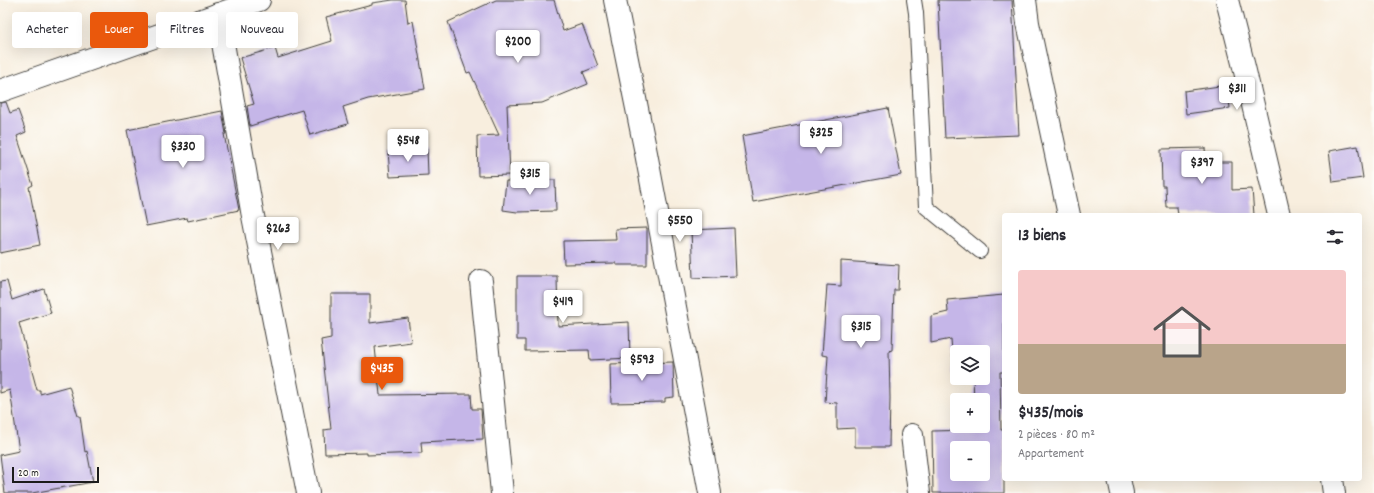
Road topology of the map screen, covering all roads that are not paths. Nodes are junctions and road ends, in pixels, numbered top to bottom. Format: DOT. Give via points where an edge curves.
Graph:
graph roads {
  1 [pos="259,0"];
  2 [pos="615,0"];
  3 [pos="914,0"];
  4 [pos="1025,0"];
  5 [pos="1227,0"];
  6 [pos="218,14"];
  7 [pos="156,36"];
  8 [pos="0,91"];
  9 [pos="1069,213"];
  10 [pos="1279,213"];
  11 [pos="980,252"];
  12 [pos="481,281"];
  13 [pos="912,435"];
  14 [pos="1119,481"];
  15 [pos="1332,481"];
  16 [pos="308,493"];
  17 [pos="502,493"];
  18 [pos="710,493"];
  19 [pos="919,493"];
  20 [pos="1122,493"];
  21 [pos="1334,493"];
  1 -- 6 [label="street"];
  2 -- 18 [label="street"];
  3 -- 11 [label="lane" via="926,207"];
  4 -- 9 [label="street"];
  5 -- 10 [label="street"];
  6 -- 16 [label="street" via="252,211"];
  7 -- 8 [label="street"];
  12 -- 17 [label="street"];
  13 -- 19 [label="street"];
  14 -- 20 [label="street"];
  15 -- 21 [label="street"];
}
